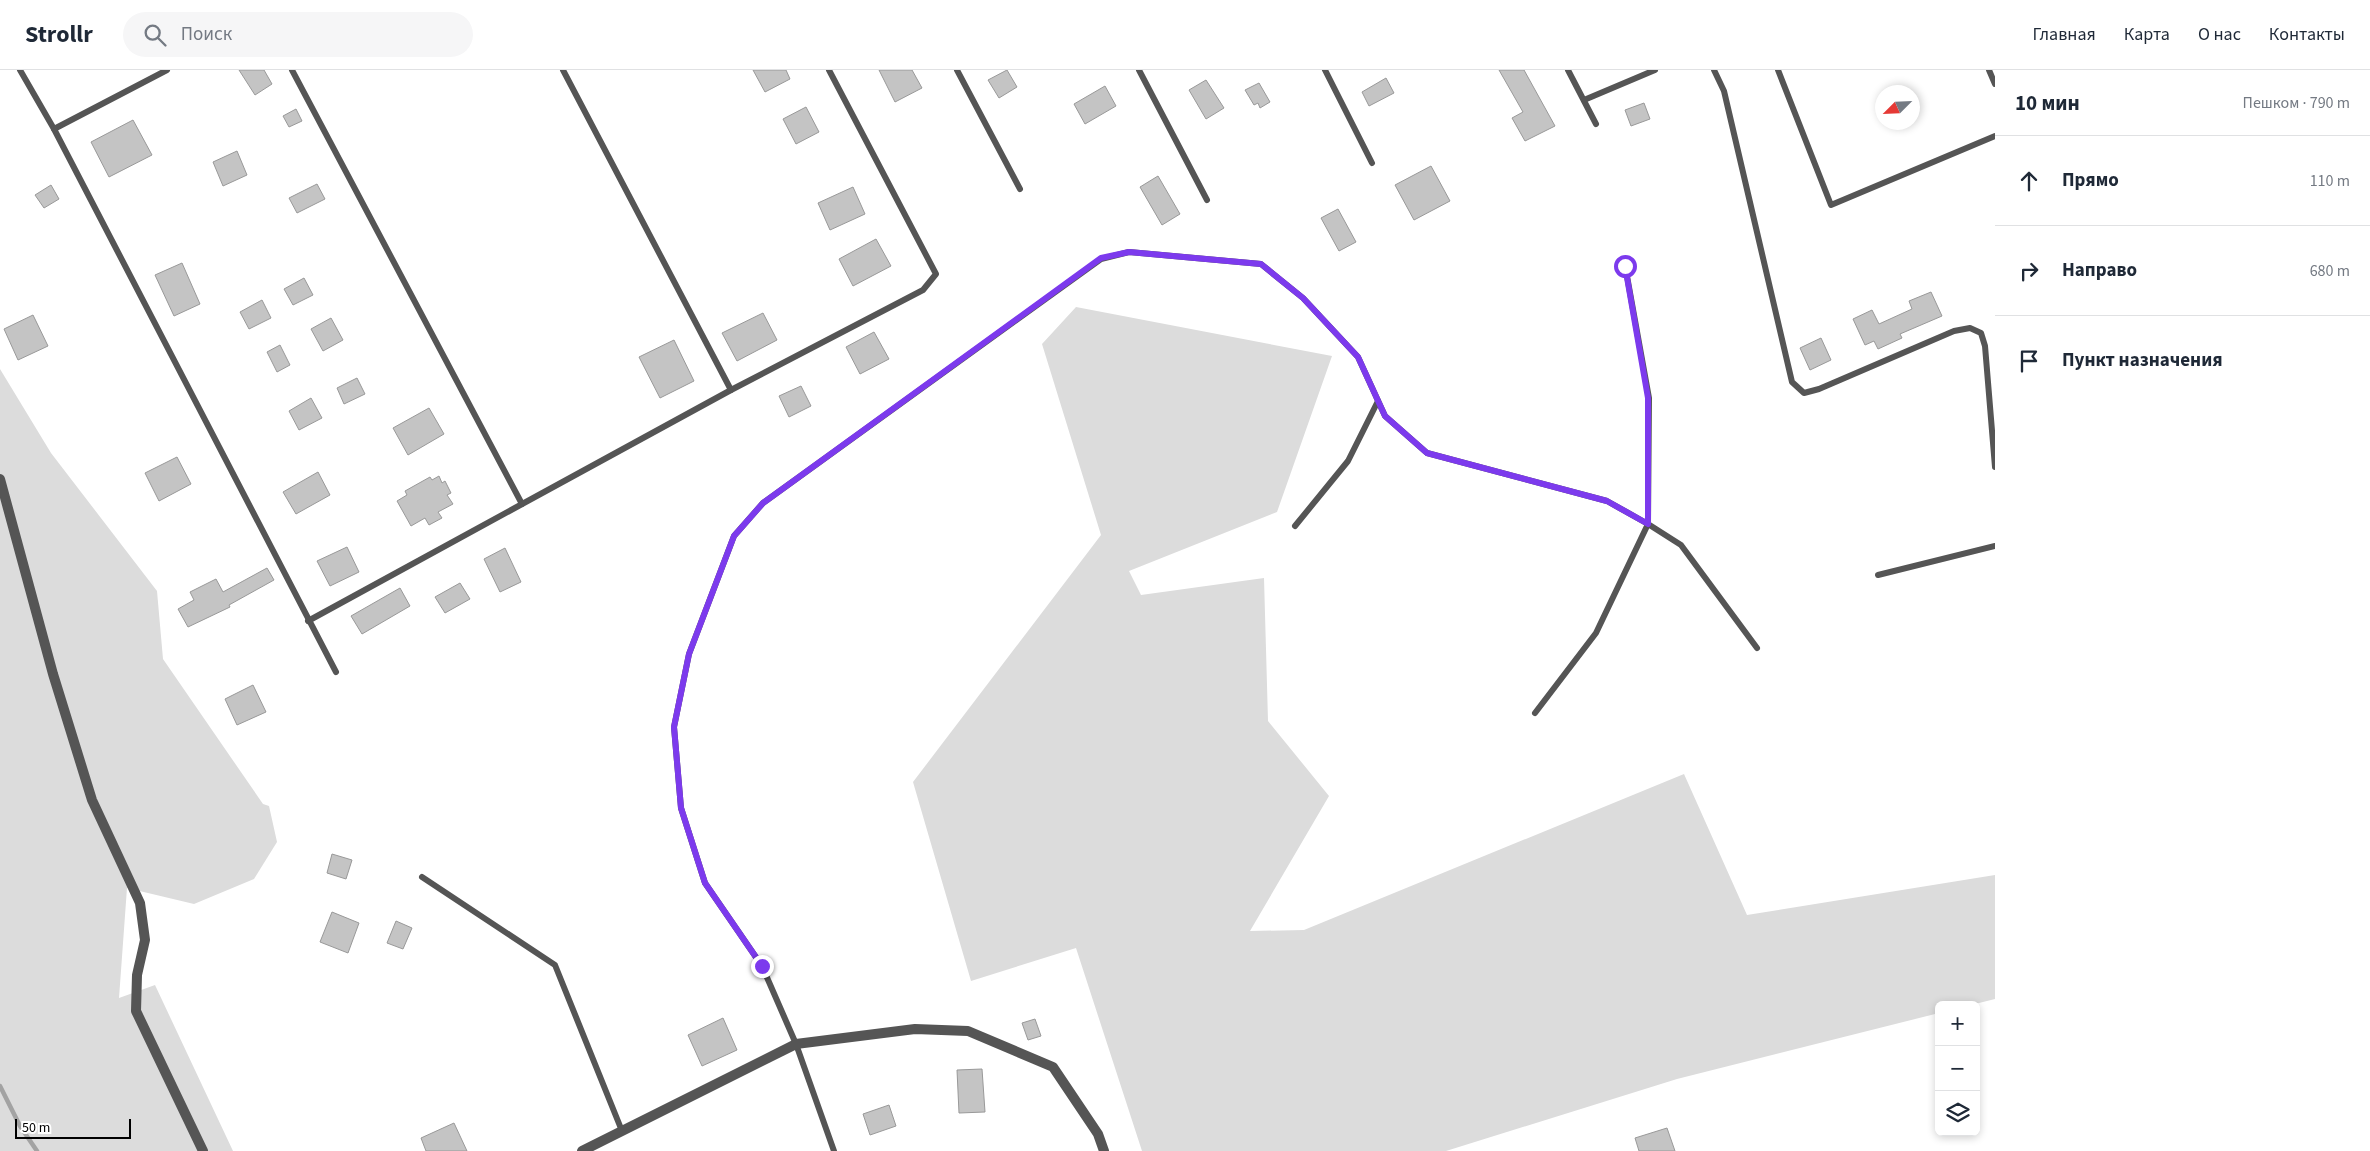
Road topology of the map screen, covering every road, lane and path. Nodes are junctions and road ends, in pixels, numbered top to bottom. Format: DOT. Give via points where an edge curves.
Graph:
graph roads {
  1 [pos="20,70"];
  2 [pos="167,70"];
  3 [pos="292,70"];
  4 [pos="563,70"];
  5 [pos="829,70"];
  6 [pos="957,70"];
  7 [pos="1139,70"];
  8 [pos="1325,70"];
  9 [pos="1568,70"];
  10 [pos="1655,70"];
  11 [pos="1714,70"];
  12 [pos="1778,70"];
  13 [pos="1989,70"];
  14 [pos="1995,84"];
  15 [pos="1584,100"];
  16 [pos="1596,124"];
  17 [pos="54,128"];
  18 [pos="1995,136"];
  19 [pos="1372,163"];
  20 [pos="1020,189"];
  21 [pos="1207,200"];
  22 [pos="1625,266"];
  23 [pos="731,390"];
  24 [pos="1378,401"];
  25 [pos="1995,467"];
  26 [pos="0,479"];
  27 [pos="522,504"];
  28 [pos="1648,524"];
  29 [pos="1295,526"];
  30 [pos="1995,546"];
  31 [pos="1878,574"];
  32 [pos="308,621"];
  33 [pos="1758,648"];
  34 [pos="336,672"];
  35 [pos="1535,713"];
  36 [pos="422,877"];
  37 [pos="796,1044"];
  38 [pos="622,1131"];
  39 [pos="601,1147"];
  40 [pos="202,1151"];
  41 [pos="582,1151"];
  42 [pos="834,1151"];
  43 [pos="1104,1151"];
  1 -- 17 [label="lane"];
  2 -- 17 [label="lane"];
  3 -- 27 [label="lane"];
  4 -- 23 [label="lane"];
  5 -- 23 [label="lane" via="936,274 923,290"];
  6 -- 20 [label="lane"];
  7 -- 21 [label="lane"];
  8 -- 19 [label="lane"];
  9 -- 15 [label="lane"];
  10 -- 15 [label="lane"];
  11 -- 25 [label="lane" via="1724,91 1792,382 1804,393 1819,390 1954,331 1970,328 1981,333 1985,346"];
  12 -- 18 [label="lane" via="1831,205"];
  13 -- 14 [label="lane"];
  15 -- 16 [label="lane"];
  17 -- 32 [label="lane"];
  22 -- 28 [label="lane" via="1648,398"];
  23 -- 27 [label="lane"];
  24 -- 28 [label="lane" via="1385,416 1427,453 1607,501"];
  24 -- 29 [label="lane" via="1348,460"];
  24 -- 37 [label="lane" via="1358,357 1303,298 1261,264 1129,252 1101,258 763,503 734,536 689,654 674,727 681,808 705,883 762,966"];
  26 -- 40 [label="street" via="53,674 92,800 140,903 145,940 138,975 136,1011"];
  27 -- 32 [label="lane"];
  28 -- 33 [label="lane" via="1681,545"];
  28 -- 35 [label="lane" via="1596,633"];
  30 -- 31 [label="lane"];
  32 -- 34 [label="lane"];
  36 -- 38 [label="lane" via="555,965"];
  37 -- 38 [label="street"];
  37 -- 42 [label="lane"];
  37 -- 43 [label="street" via="915,1029 968,1031 1053,1068 1098,1134"];
  38 -- 39 [label="street"];
  39 -- 41 [label="street"];
}
